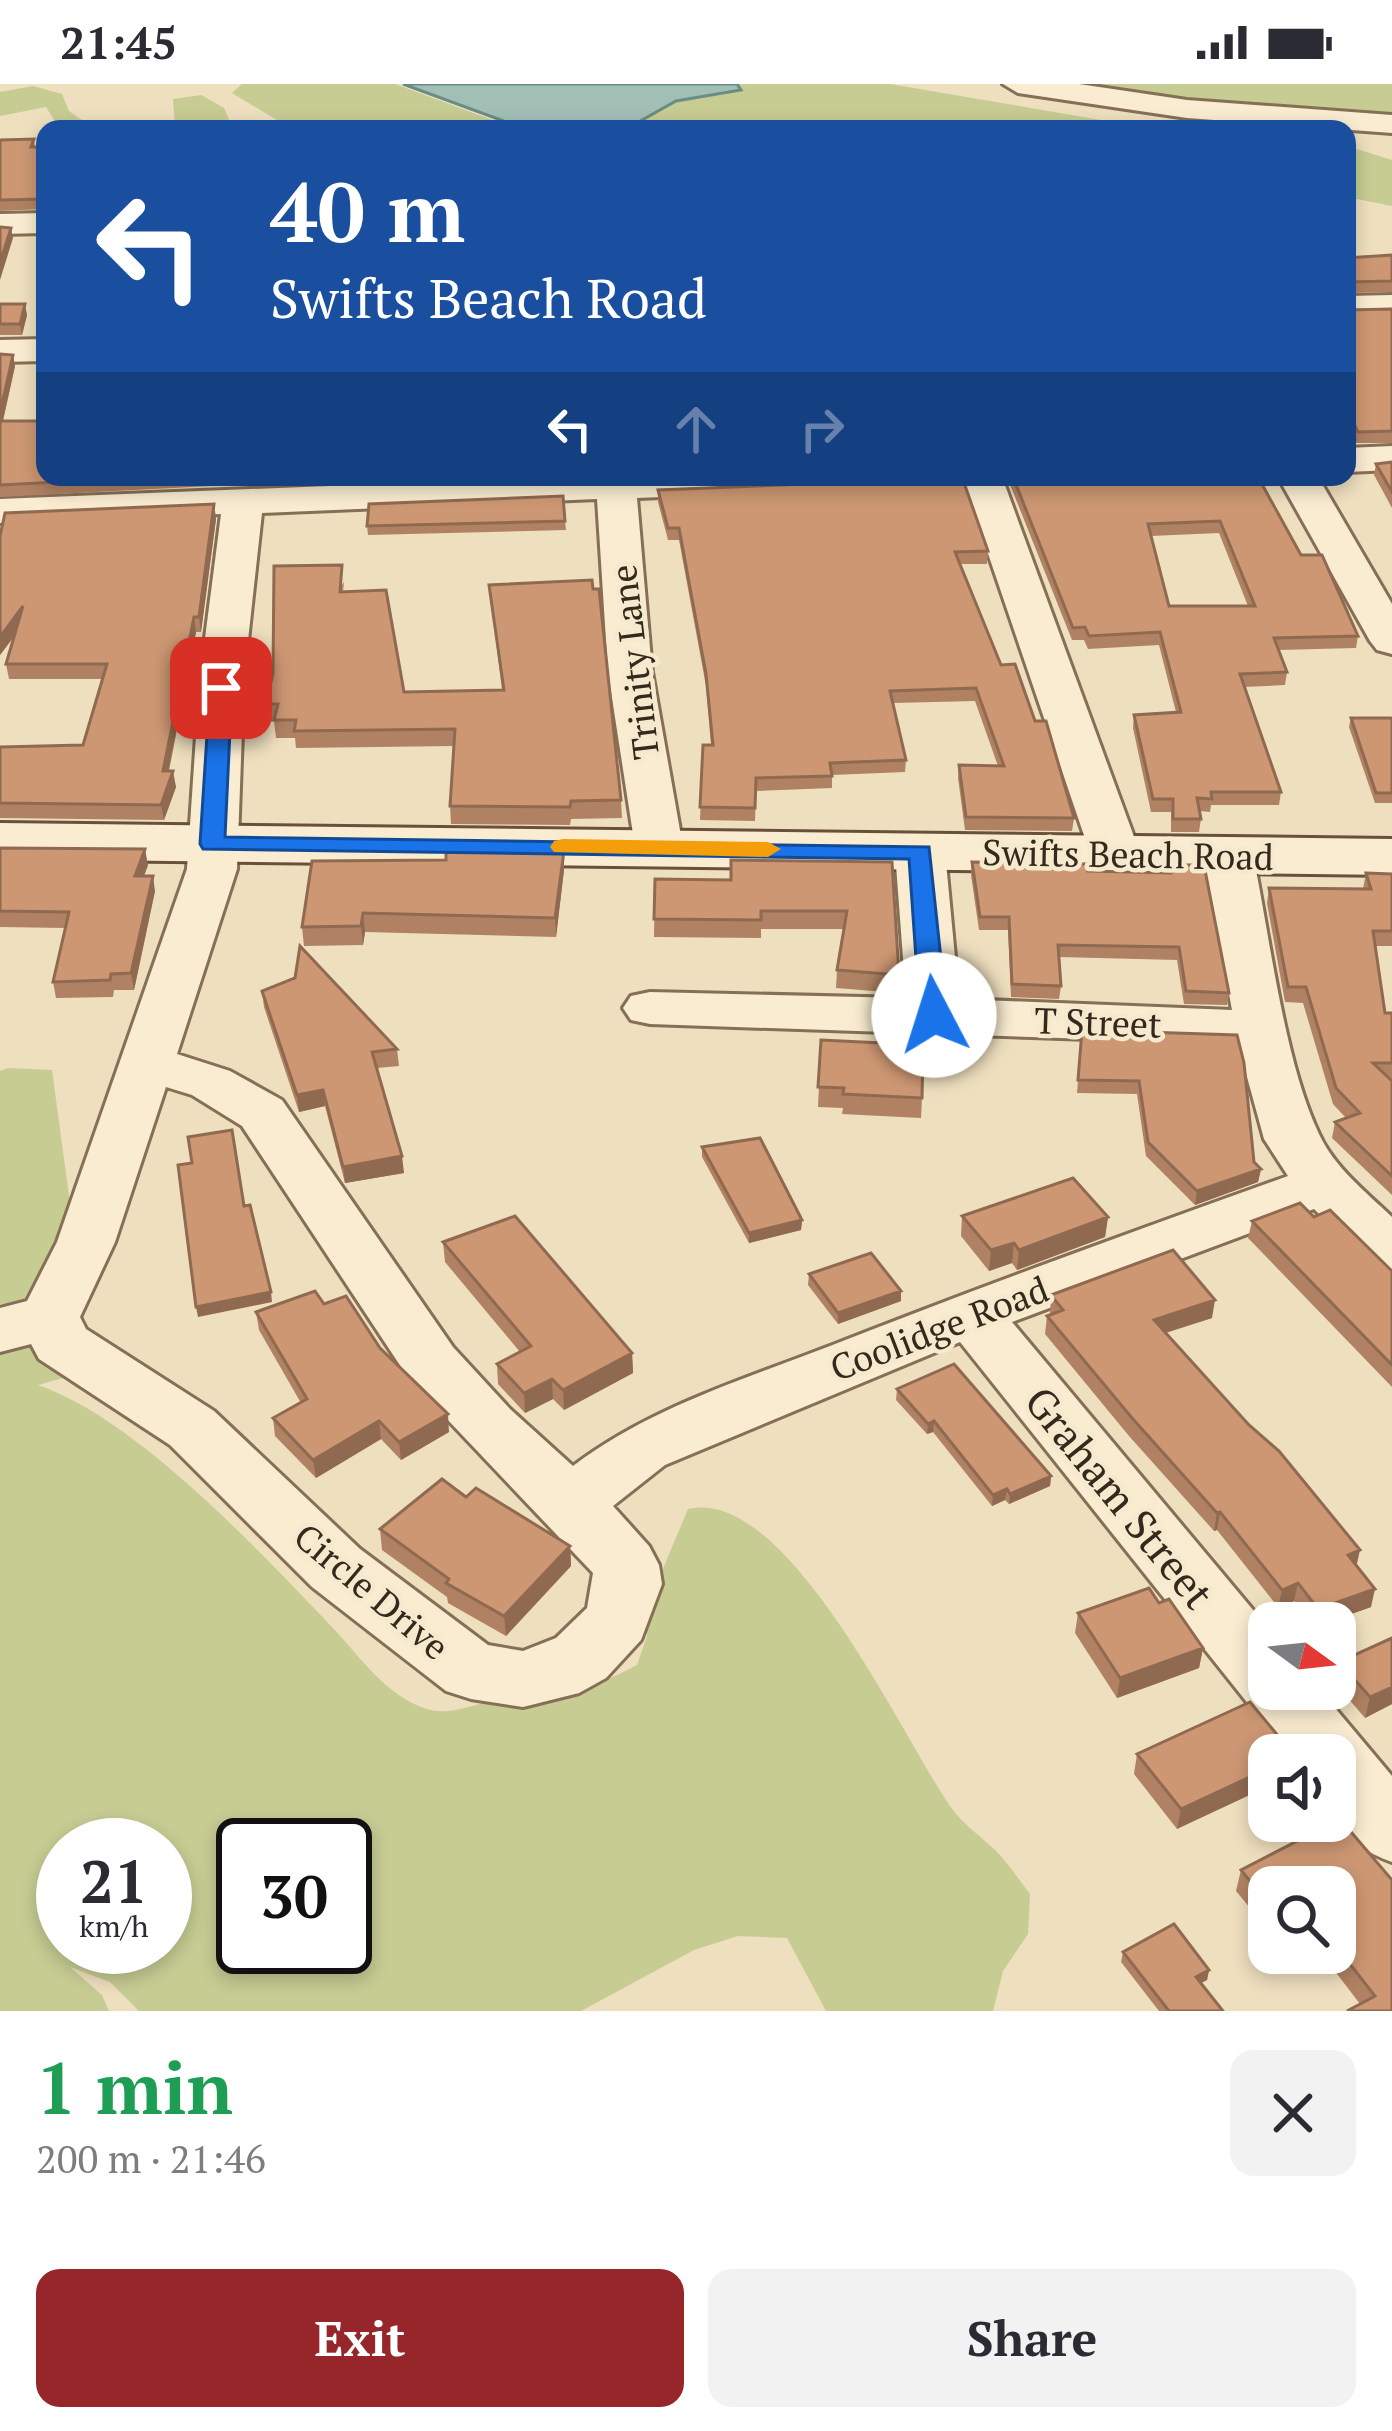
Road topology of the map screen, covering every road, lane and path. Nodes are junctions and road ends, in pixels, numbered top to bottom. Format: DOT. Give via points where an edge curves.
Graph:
graph roads {
  1 [pos="1018,84"];
  2 [pos="1337,120"];
  3 [pos="1356,121"];
  4 [pos="1392,124"];
  5 [pos="36,223"];
  6 [pos="0,224"];
  7 [pos="1392,306"];
  8 [pos="1356,308"];
  9 [pos="36,350"];
  10 [pos="0,351"];
  11 [pos="1392,458"];
  12 [pos="1356,460"];
  13 [pos="537,486"];
  14 [pos="616,486"];
  15 [pos="985,486"];
  16 [pos="1303,486"];
  17 [pos="243,501"];
  18 [pos="0,511"];
  19 [pos="1392,641"];
  20 [pos="0,841"];
  21 [pos="212,844"];
  22 [pos="659,847"];
  23 [pos="920,852"];
  24 [pos="1115,853"];
  25 [pos="1228,855"];
  26 [pos="1392,857"];
  27 [pos="650,1009"];
  28 [pos="934,1015"];
  29 [pos="1262,1028"];
  30 [pos="148,1063"];
  31 [pos="1323,1184"];
  32 [pos="1392,1250"];
  33 [pos="971,1314"];
  34 [pos="25,1324"];
  35 [pos="571,1503"];
  36 [pos="1248,1653"];
  37 [pos="1294,1710"];
  38 [pos="1314,1734"];
  39 [pos="1356,1786"];
  40 [pos="1392,1830"];
  1 -- 2 [label="street" via="1186,109"];
  3 -- 4 [label="street"];
  5 -- 6 [label="street"];
  7 -- 8 [label="street"];
  9 -- 10 [label="street"];
  11 -- 12 [label="street"];
  13 -- 17 [label="street"];
  14 -- 22 [label="street, Trinity Lane" via="631,672"];
  15 -- 24 [label="street"];
  16 -- 19 [label="street"];
  17 -- 18 [label="street"];
  17 -- 21 [label="street, Circle Drive"];
  20 -- 21 [label="street, Swifts Beach Road"];
  21 -- 22 [label="street, Swifts Beach Road"];
  21 -- 30 [label="street, Circle Drive" via="212,869"];
  22 -- 23 [label="street, Swifts Beach Road"];
  23 -- 24 [label="street, Swifts Beach Road"];
  23 -- 28 [label="street"];
  24 -- 25 [label="street, Swifts Beach Road"];
  25 -- 26 [label="street, Swifts Beach Road"];
  25 -- 29 [label="street"];
  27 -- 28 [label="street, T Street"];
  28 -- 29 [label="street, T Street"];
  29 -- 31 [label="street" via="1292,1139"];
  30 -- 34 [label="street, Circle Drive" via="72,1280"];
  30 -- 35 [label="street, Circle Drive" via="211,1083 262,1113 430,1363"];
  31 -- 32 [label="street"];
  31 -- 33 [label="street, Coolidge Road"];
  33 -- 35 [label="street, Coolidge Road" via="642,1448"];
  33 -- 36 [label="street, Graham Street"];
  34 -- 35 [label="street, Circle Drive" via="192,1428 337,1568 471,1671 523,1679 554,1673 617,1621 625,1565"];
  37 -- 38 [label="street"];
  39 -- 40 [label="street"];
}
